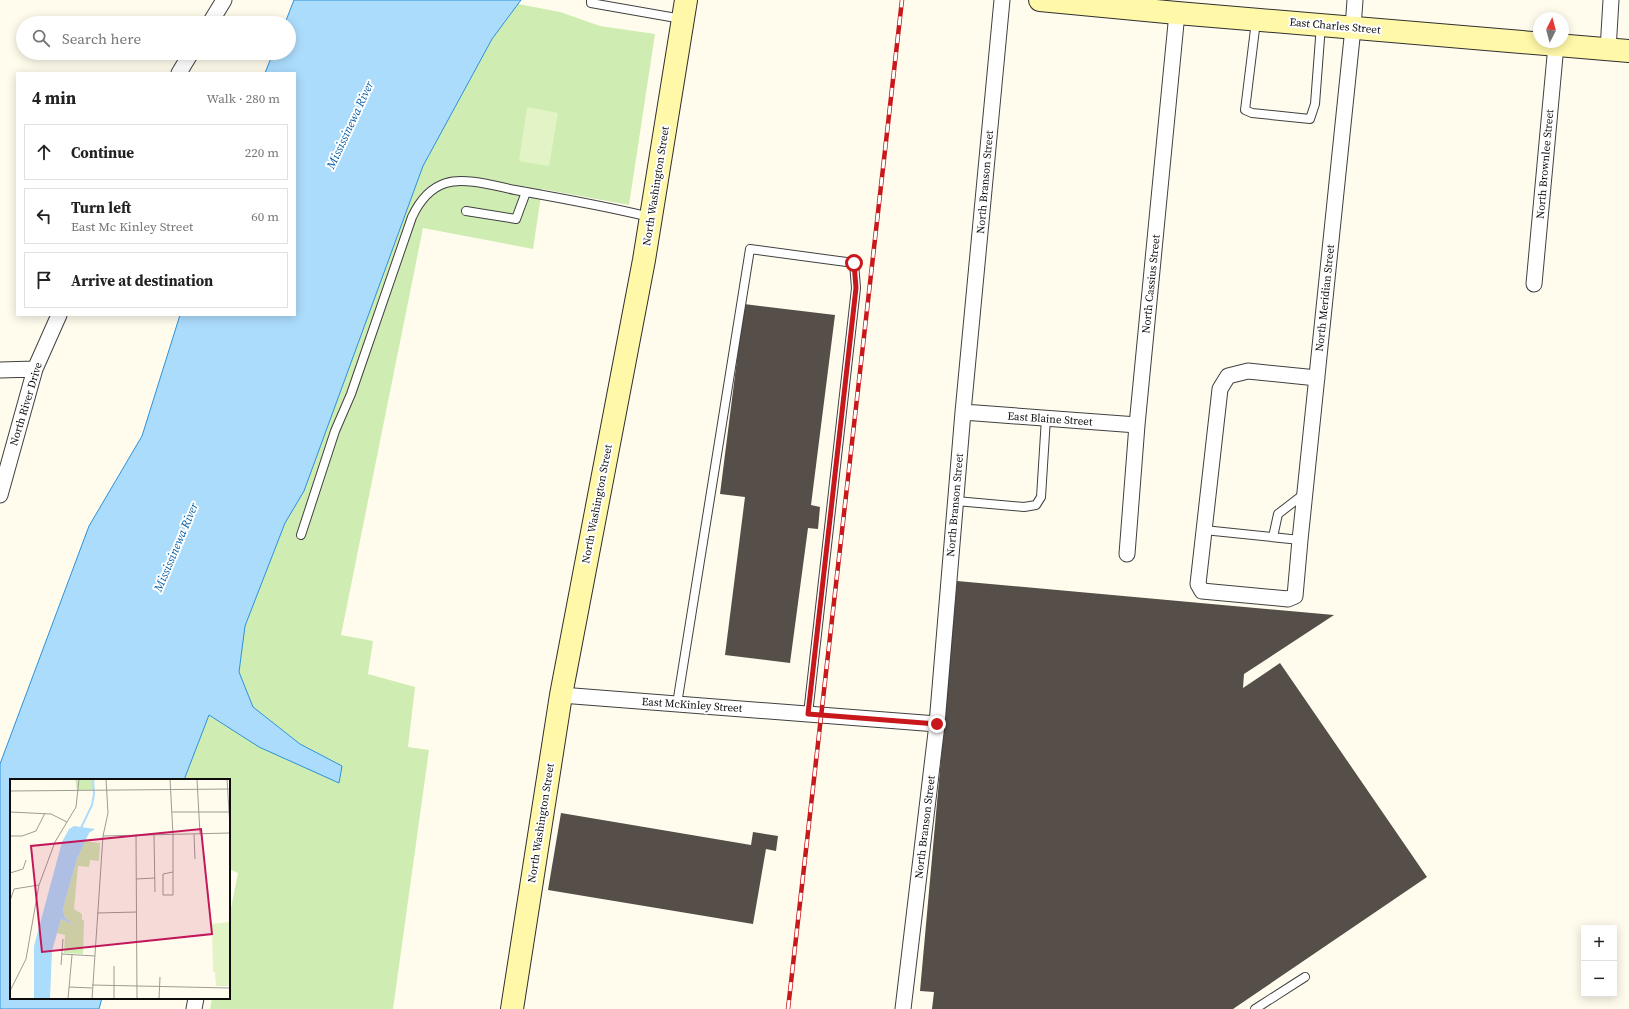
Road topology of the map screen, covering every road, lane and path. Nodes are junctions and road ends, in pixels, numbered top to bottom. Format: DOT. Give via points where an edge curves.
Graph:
graph roads {
  1 [pos="224,0"];
  2 [pos="591,0"];
  3 [pos="1002,0"];
  4 [pos="1040,0"];
  5 [pos="1355,0"];
  6 [pos="1611,0"];
  7 [pos="684,9"];
  8 [pos="1177,14"];
  9 [pos="214,16"];
  10 [pos="1256,20"];
  11 [pos="1321,25"];
  12 [pos="1353,28"];
  13 [pos="1533,43"];
  14 [pos="1569,46"];
  15 [pos="1556,48"];
  16 [pos="1608,50"];
  17 [pos="1629,52"];
  18 [pos="187,60"];
  19 [pos="180,72"];
  20 [pos="526,192"];
  21 [pos="466,211"];
  22 [pos="651,217"];
  23 [pos="1534,284"];
  24 [pos="59,316"];
  25 [pos="35,369"];
  26 [pos="0,370"];
  27 [pos="1317,378"];
  28 [pos="963,412"];
  29 [pos="1046,418"];
  30 [pos="1137,425"];
  31 [pos="1305,494"];
  32 [pos="0,495"];
  33 [pos="956,501"];
  34 [pos="1204,530"];
  35 [pos="301,535"];
  36 [pos="1273,537"];
  37 [pos="1300,540"];
  38 [pos="1127,554"];
  39 [pos="561,695"];
  40 [pos="677,704"];
  41 [pos="815,714"];
  42 [pos="937,724"];
  43 [pos="1305,976"];
  44 [pos="196,999"];
  45 [pos="194,1009"];
  46 [pos="512,1009"];
  47 [pos="903,1009"];
  48 [pos="1255,1009"];
  1 -- 9 [label="street"];
  2 -- 7 [label="lane" via="591,3"];
  3 -- 28 [label="street, North Branson Street"];
  4 -- 8 [label="street, East Charles Street"];
  5 -- 12 [label="street, North Meridian Street"];
  6 -- 16 [label="street"];
  7 -- 22 [label="street, North Washington Street"];
  8 -- 10 [label="street, East Charles Street"];
  8 -- 30 [label="street, North Cassius Street"];
  10 -- 11 [label="street, East Charles Street"];
  10 -- 11 [label="lane" via="1245,110 1252,113 1310,119 1315,104"];
  11 -- 12 [label="street, East Charles Street"];
  12 -- 13 [label="street, East Charles Street"];
  12 -- 27 [label="street, North Meridian Street"];
  14 -- 16 [label="street, East Charles Street"];
  15 -- 23 [label="street, North Brownlee Street"];
  16 -- 17 [label="street, East Charles Street"];
  18 -- 19 [label="street"];
  20 -- 21 [label="lane" via="516,219"];
  20 -- 22 [label="lane" via="608,206"];
  20 -- 35 [label="lane" via="457,181 445,183 429,193 417,206"];
  22 -- 39 [label="street, North Washington Street"];
  24 -- 25 [label="street, North River Drive"];
  25 -- 26 [label="street"];
  25 -- 32 [label="street, North River Drive"];
  27 -- 31 [label="street, North Meridian Street"];
  27 -- 34 [label="street" via="1248,371 1228,376 1220,389"];
  28 -- 29 [label="street, East Blaine Street"];
  28 -- 33 [label="street, North Branson Street"];
  29 -- 30 [label="street, East Blaine Street"];
  29 -- 33 [label="lane" via="1041,496 1036,505 1024,507"];
  30 -- 38 [label="street, North Cassius Street"];
  31 -- 36 [label="lane" via="1278,514"];
  31 -- 37 [label="street, North Meridian Street"];
  33 -- 42 [label="street, North Branson Street"];
  34 -- 36 [label="lane"];
  34 -- 37 [label="street, North Meridian Street" via="1198,584 1202,591 1288,599 1295,596"];
  36 -- 37 [label="lane"];
  39 -- 40 [label="street, East McKinley Street"];
  39 -- 46 [label="street, North Washington Street"];
  40 -- 41 [label="street, East McKinley Street"];
  40 -- 41 [label="lane" via="750,249 854,263 856,288"];
  41 -- 42 [label="street, East McKinley Street"];
  42 -- 47 [label="street, North Branson Street"];
  43 -- 48 [label="lane"];
  44 -- 45 [label="street"];
}
